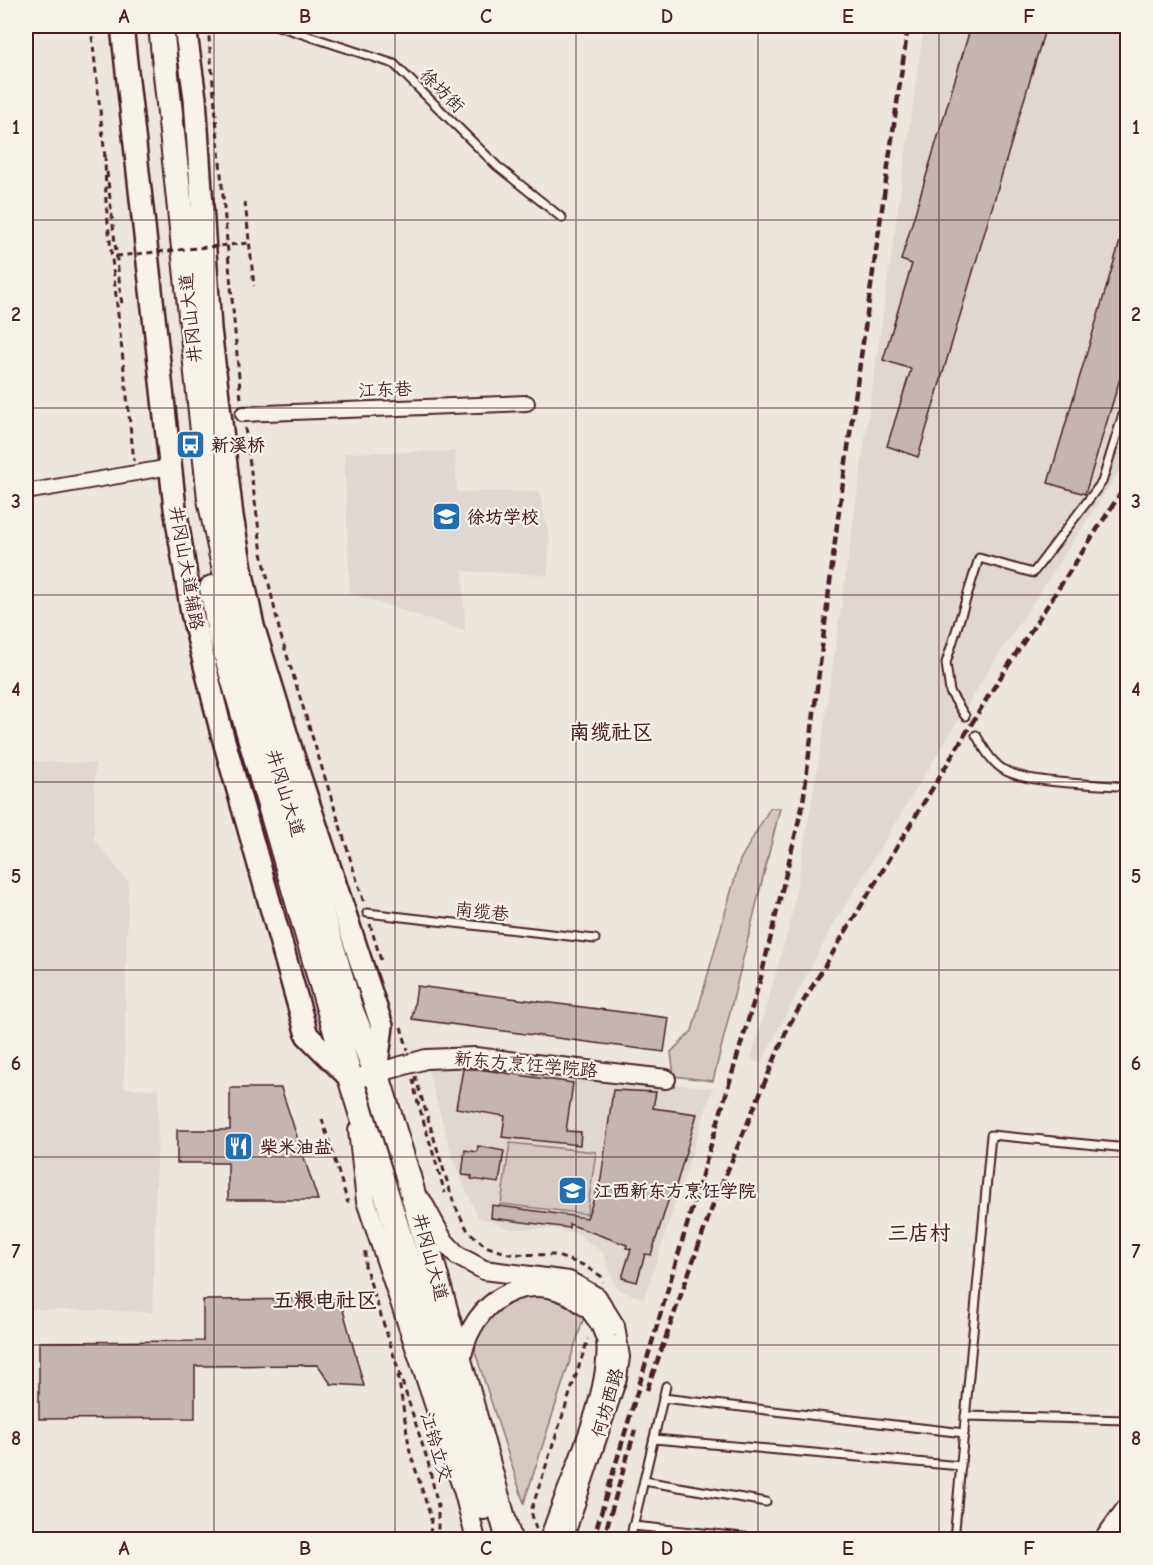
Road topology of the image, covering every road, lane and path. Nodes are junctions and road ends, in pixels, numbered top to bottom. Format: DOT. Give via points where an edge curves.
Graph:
graph roads {
  1 [pos="91,26"];
  2 [pos="122,26"];
  3 [pos="148,26"];
  4 [pos="161,26"];
  5 [pos="185,26"];
  6 [pos="208,26"];
  7 [pos="278,26"];
  8 [pos="105,155"];
  9 [pos="245,202"];
  10 [pos="562,218"];
  11 [pos="249,243"];
  12 [pos="116,256"];
  13 [pos="254,286"];
  14 [pos="122,305"];
  15 [pos="1128,398"];
  16 [pos="527,403"];
  17 [pos="243,414"];
  18 [pos="170,467"];
  19 [pos="136,473"];
  20 [pos="26,492"];
  21 [pos="964,716"];
  22 [pos="976,735"];
  23 [pos="1128,787"];
  24 [pos="367,913"];
  25 [pos="595,939"];
  26 [pos="383,968"];
  27 [pos="399,1023"];
  28 [pos="411,1063"];
  29 [pos="376,1072"];
  30 [pos="666,1079"];
  31 [pos="352,1080"];
  32 [pos="420,1092"];
  33 [pos="416,1096"];
  34 [pos="322,1119"];
  35 [pos="1128,1148"];
  36 [pos="406,1173"];
  37 [pos="445,1193"];
  38 [pos="349,1206"];
  39 [pos="365,1245"];
  40 [pos="593,1303"];
  41 [pos="396,1365"];
  42 [pos="460,1367"];
  43 [pos="666,1386"];
  44 [pos="663,1398"];
  45 [pos="965,1416"];
  46 [pos="1128,1420"];
  47 [pos="964,1433"];
  48 [pos="654,1439"];
  49 [pos="961,1466"];
  50 [pos="644,1481"];
  51 [pos="464,1493"];
  52 [pos="766,1502"];
  53 [pos="1128,1511"];
  54 [pos="633,1526"];
  55 [pos="555,1537"];
  56 [pos="430,1539"];
  57 [pos="438,1539"];
  58 [pos="465,1539"];
  59 [pos="476,1539"];
  60 [pos="494,1539"];
  61 [pos="509,1539"];
  62 [pos="630,1539"];
  63 [pos="774,1539"];
  64 [pos="954,1539"];
  65 [pos="1107,1539"];
  1 -- 8 [label="path"];
  2 -- 18 [label="main road, 井冈山大道辅路"];
  3 -- 31 [label="highway, 井冈山大道" via="195,501 216,611"];
  4 -- 29 [label="highway, 井冈山大道" via="210,499 239,638 350,1008"];
  5 -- 29 [label="main road" via="195,98 210,328 242,574 253,626 296,765 382,1026"];
  6 -- 17 [label="path"];
  7 -- 10 [label="lane, 徐坊街" via="394,64 497,166"];
  8 -- 12 [label="path"];
  8 -- 19 [label="path" via="106,204"];
  9 -- 11 [label="path"];
  11 -- 12 [label="path, bridge"];
  11 -- 13 [label="path"];
  12 -- 14 [label="path"];
  15 -- 21 [label="lane" via="1102,482 1033,573 979,558 946,663 950,692"];
  16 -- 17 [label="street, 江东巷"];
  17 -- 24 [label="path" via="262,553 280,633"];
  18 -- 19 [label="street"];
  18 -- 31 [label="main road, 井冈山大道辅路" via="192,613 307,1035"];
  19 -- 20 [label="street"];
  22 -- 23 [label="lane" via="988,755 1005,770 1027,777"];
  24 -- 25 [label="lane, 南缆巷"];
  24 -- 26 [label="path"];
  27 -- 28 [label="path"];
  28 -- 29 [label="main road, 新东方烹饪学院路"];
  28 -- 30 [label="main road, 新东方烹饪学院路" via="475,1057"];
  28 -- 32 [label="path"];
  29 -- 31 [label="main road, 新东方烹饪学院路"];
  29 -- 36 [label="highway, 井冈山大道"];
  31 -- 51 [label="main road" via="366,1202"];
  31 -- 60 [label="highway, 井冈山大道"];
  33 -- 37 [label="path"];
  34 -- 38 [label="path"];
  35 -- 45 [label="lane" via="991,1135"];
  36 -- 40 [label="main road, 何坊西路" via="443,1240 458,1256 484,1270 569,1281"];
  36 -- 42 [label="highway, 井冈山大道"];
  39 -- 41 [label="path, 江铃立交" via="365,1266"];
  40 -- 42 [label="main road, 何坊西路" via="542,1288 496,1298 476,1319 464,1341"];
  40 -- 55 [label="main road, 何坊西路, bridge" via="600,1324 611,1332 606,1370"];
  41 -- 56 [label="path, 江铃立交" via="410,1452 431,1518"];
  41 -- 57 [label="path, 江铃立交" via="428,1462 438,1506"];
  42 -- 61 [label="highway, 井冈山大道"];
  43 -- 44 [label="lane"];
  44 -- 47 [label="lane"];
  44 -- 48 [label="lane"];
  45 -- 46 [label="lane"];
  45 -- 47 [label="lane"];
  47 -- 49 [label="lane"];
  48 -- 49 [label="lane"];
  48 -- 50 [label="lane"];
  49 -- 64 [label="lane"];
  50 -- 52 [label="lane"];
  50 -- 54 [label="lane"];
  51 -- 58 [label="main road"];
  51 -- 59 [label="main road"];
  53 -- 65 [label="highway"];
  54 -- 62 [label="lane"];
  54 -- 63 [label="lane"];
}
